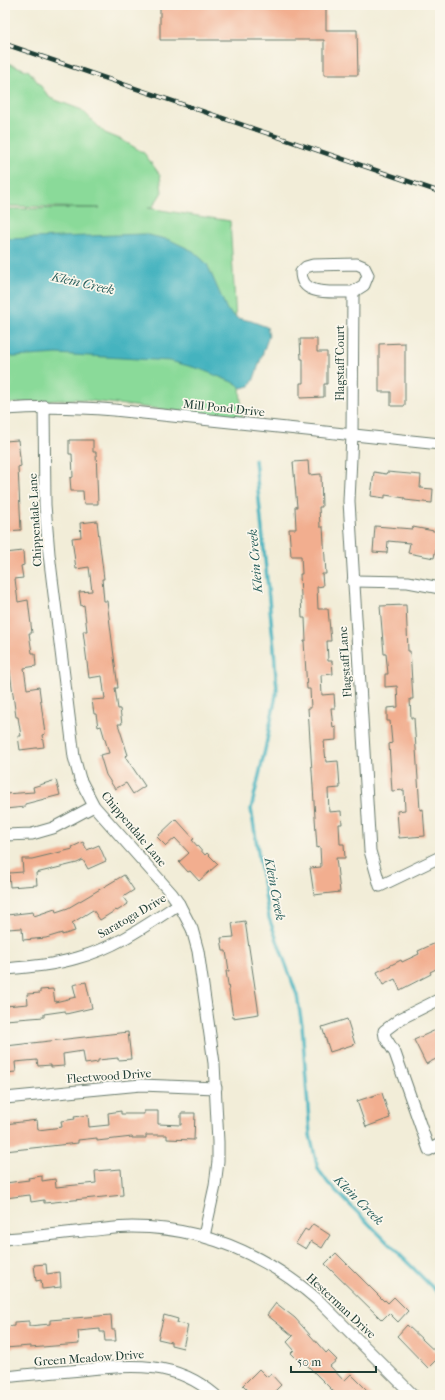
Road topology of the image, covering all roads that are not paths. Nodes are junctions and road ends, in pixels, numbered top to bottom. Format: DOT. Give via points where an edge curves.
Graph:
graph roads {
  1 [pos="354,292"];
  2 [pos="44,406"];
  3 [pos="5,409"];
  4 [pos="352,434"];
  5 [pos="440,444"];
  6 [pos="353,581"];
  7 [pos="440,588"];
  8 [pos="94,806"];
  9 [pos="5,836"];
  10 [pos="440,857"];
  11 [pos="179,904"];
  12 [pos="5,969"];
  13 [pos="440,1000"];
  14 [pos="216,1088"];
  15 [pos="5,1098"];
  16 [pos="440,1144"];
  17 [pos="204,1236"];
  18 [pos="5,1239"];
  19 [pos="5,1377"];
  20 [pos="215,1395"];
  21 [pos="413,1395"];
  1 -- 1 [label="street" via="364,285 368,275 364,267 357,264 313,265 301,272 301,278 312,290"];
  1 -- 4 [label="street, Flagstaff Court"];
  2 -- 3 [label="street, Mill Pond Drive"];
  2 -- 4 [label="street, Mill Pond Drive" via="114,410"];
  2 -- 8 [label="street, Chippendale Lane" via="48,547 71,734 80,779"];
  4 -- 5 [label="street, Mill Pond Drive"];
  4 -- 6 [label="street, Flagstaff Lane" via="349,501"];
  6 -- 7 [label="street" via="408,582"];
  6 -- 10 [label="street, Flagstaff Lane" via="370,851 380,886"];
  8 -- 9 [label="street" via="53,828 32,834"];
  8 -- 11 [label="street, Chippendale Lane"];
  11 -- 12 [label="street, Saratoga Drive" via="125,938 98,951 50,964"];
  11 -- 14 [label="street, Chippendale Lane" via="192,929 198,951"];
  13 -- 16 [label="street" via="400,1018 384,1031 395,1053 429,1150"];
  14 -- 15 [label="street, Fleetwood Drive" via="122,1086"];
  14 -- 17 [label="street, Chippendale Lane" via="218,1161"];
  17 -- 18 [label="street, Hesterman Drive" via="161,1228 133,1227"];
  17 -- 21 [label="street, Hesterman Drive" via="246,1251 290,1276 319,1301"];
  19 -- 20 [label="street, Green Meadow Drive" via="120,1366 148,1366 181,1374 206,1387"];
}
